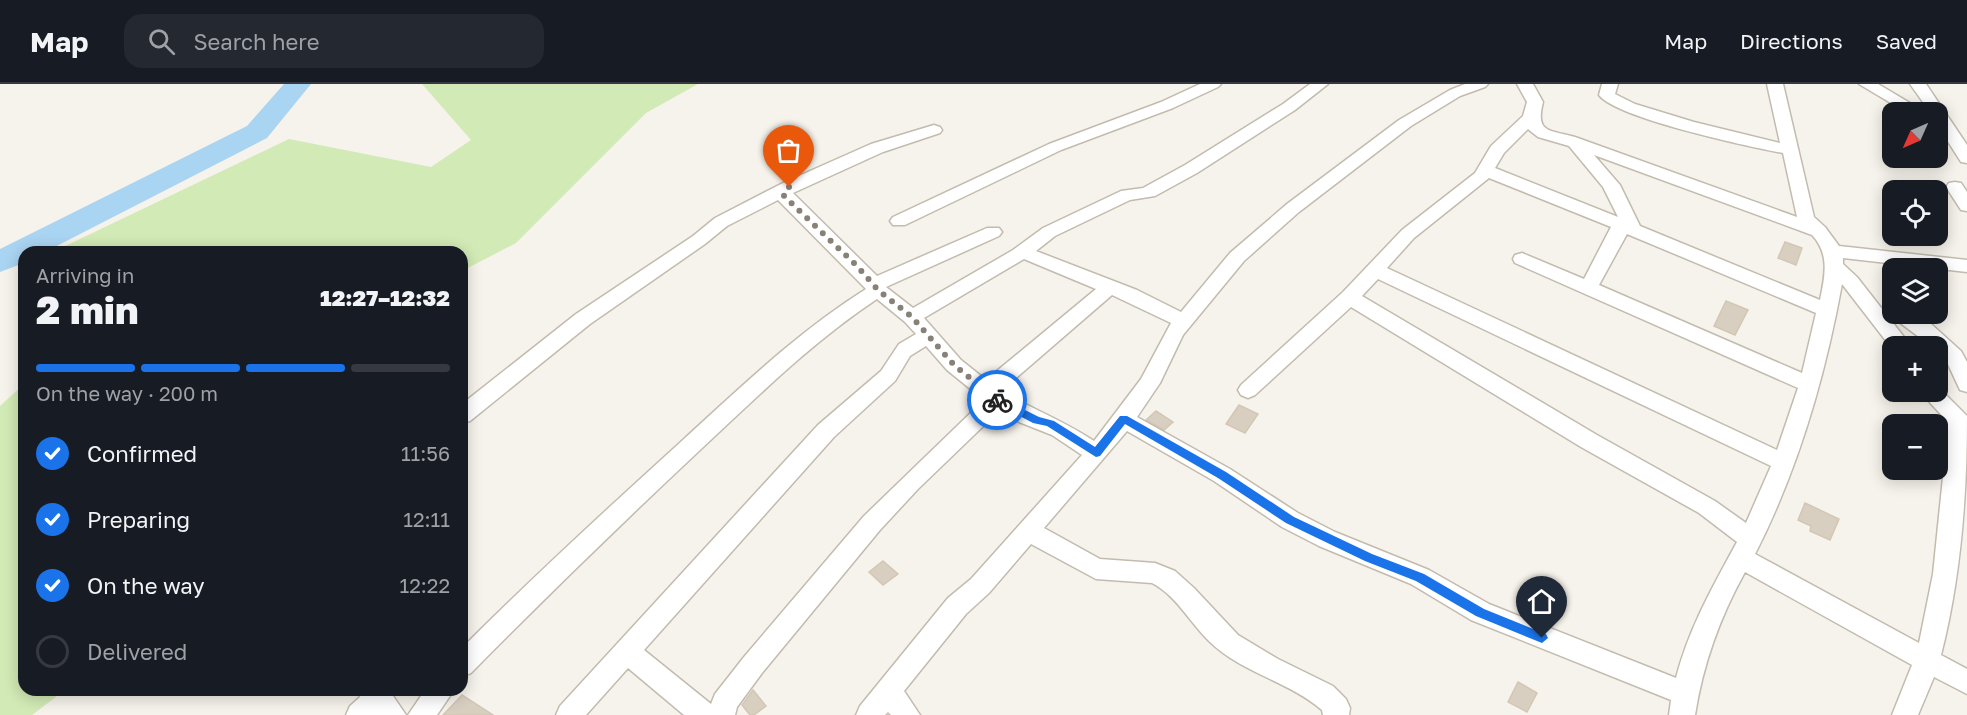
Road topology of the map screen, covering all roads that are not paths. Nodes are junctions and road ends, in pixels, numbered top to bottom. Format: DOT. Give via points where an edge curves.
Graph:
graph roads {
  1 [pos="1213,84"];
  2 [pos="1320,84"];
  3 [pos="1479,84"];
  4 [pos="1525,84"];
  5 [pos="1610,84"];
  6 [pos="1775,84"];
  7 [pos="1867,84"];
  8 [pos="1918,84"];
  9 [pos="1899,102"];
  10 [pos="1930,102"];
  11 [pos="1532,118"];
  12 [pos="1948,128"];
  13 [pos="934,130"];
  14 [pos="1948,135"];
  15 [pos="1957,141"];
  16 [pos="1574,142"];
  17 [pos="1791,150"];
  18 [pos="1967,158"];
  19 [pos="1485,170"];
  20 [pos="1955,187"];
  21 [pos="785,190"];
  22 [pos="1967,206"];
  23 [pos="899,221"];
  24 [pos="1627,228"];
  25 [pos="1819,231"];
  26 [pos="993,232"];
  27 [pos="1023,252"];
  28 [pos="1832,257"];
  29 [pos="1522,259"];
  30 [pos="1967,266"];
  31 [pos="1375,270"];
  32 [pos="1850,281"];
  33 [pos="876,287"];
  34 [pos="1110,287"];
  35 [pos="1588,288"];
  36 [pos="1350,297"];
  37 [pos="1882,300"];
  38 [pos="1826,310"];
  39 [pos="912,317"];
  40 [pos="1184,321"];
  41 [pos="1917,324"];
  42 [pos="1893,336"];
  43 [pos="927,337"];
  44 [pos="1808,384"];
  45 [pos="1967,386"];
  46 [pos="1248,390"];
  47 [pos="991,396"];
  48 [pos="1940,402"];
  49 [pos="468,410"];
  50 [pos="1124,419"];
  51 [pos="1096,453"];
  52 [pos="1782,462"];
  53 [pos="1959,505"];
  54 [pos="1029,531"];
  55 [pos="1746,548"];
  56 [pos="626,651"];
  57 [pos="468,659"];
  58 [pos="1927,660"];
  59 [pos="1967,681"];
  60 [pos="888,691"];
  61 [pos="436,696"];
  62 [pos="381,701"];
  63 [pos="1683,704"];
  64 [pos="718,714"];
  65 [pos="359,715"];
  66 [pos="421,715"];
  67 [pos="569,715"];
  68 [pos="869,715"];
  69 [pos="907,715"];
  70 [pos="1336,715"];
  71 [pos="1905,715"];
  1 -- 23 [label="street" via="1055,147"];
  2 -- 27 [label="street" via="1191,169 1149,192 1127,195 1075,219"];
  3 -- 40 [label="street" via="1455,93 1405,123 1293,208 1237,257"];
  4 -- 11 [label="street" via="1534,102"];
  5 -- 17 [label="street" via="1607,95 1623,105 1732,138"];
  6 -- 17 [label="street"];
  7 -- 9 [label="street"];
  8 -- 10 [label="street"];
  11 -- 16 [label="street" via="1540,131"];
  11 -- 19 [label="street" via="1497,150"];
  12 -- 15 [label="street"];
  13 -- 21 [label="street" via="866,153"];
  14 -- 15 [label="street"];
  15 -- 18 [label="street"];
  16 -- 24 [label="street" via="1611,185"];
  16 -- 25 [label="street"];
  17 -- 25 [label="street" via="1806,219"];
  19 -- 24 [label="street"];
  19 -- 31 [label="street" via="1408,234"];
  20 -- 22 [label="street"];
  21 -- 33 [label="street" via="784,196"];
  21 -- 49 [label="street" via="721,222 551,343"];
  24 -- 35 [label="street"];
  24 -- 38 [label="street"];
  25 -- 28 [label="street"];
  26 -- 33 [label="street"];
  27 -- 34 [label="street"];
  27 -- 39 [label="street"];
  28 -- 30 [label="street"];
  28 -- 32 [label="street"];
  28 -- 38 [label="street"];
  29 -- 35 [label="street"];
  31 -- 36 [label="street"];
  31 -- 52 [label="street"];
  32 -- 37 [label="street"];
  32 -- 42 [label="street"];
  33 -- 39 [label="street"];
  33 -- 57 [label="street" via="772,369"];
  34 -- 40 [label="street"];
  34 -- 47 [label="street"];
  35 -- 44 [label="street"];
  36 -- 46 [label="street"];
  36 -- 55 [label="street" via="1707,507"];
  38 -- 44 [label="street"];
  39 -- 43 [label="street"];
  40 -- 50 [label="street" via="1150,383"];
  41 -- 45 [label="street" via="1954,356"];
  43 -- 47 [label="street"];
  43 -- 56 [label="street" via="904,351 888,376 826,431"];
  44 -- 52 [label="street"];
  47 -- 51 [label="street" via="1036,420 1050,423"];
  47 -- 64 [label="street" via="872,523 753,665"];
  48 -- 53 [label="street" via="1958,420"];
  50 -- 51 [label="street"];
  50 -- 63 [label="street" via="1327,539 1420,577 1480,612"];
  51 -- 54 [label="street"];
  52 -- 55 [label="street"];
  53 -- 58 [label="street"];
  54 -- 60 [label="street" via="981,586 957,606"];
  54 -- 70 [label="street" via="1096,569 1164,576 1228,642 1324,695 1337,708"];
  55 -- 58 [label="street"];
  55 -- 63 [label="street" via="1716,603"];
  56 -- 64 [label="street"];
  56 -- 67 [label="street"];
  58 -- 59 [label="street"];
  58 -- 71 [label="street"];
  60 -- 68 [label="street"];
  60 -- 69 [label="street"];
  61 -- 66 [label="street"];
  62 -- 65 [label="street"];
}
